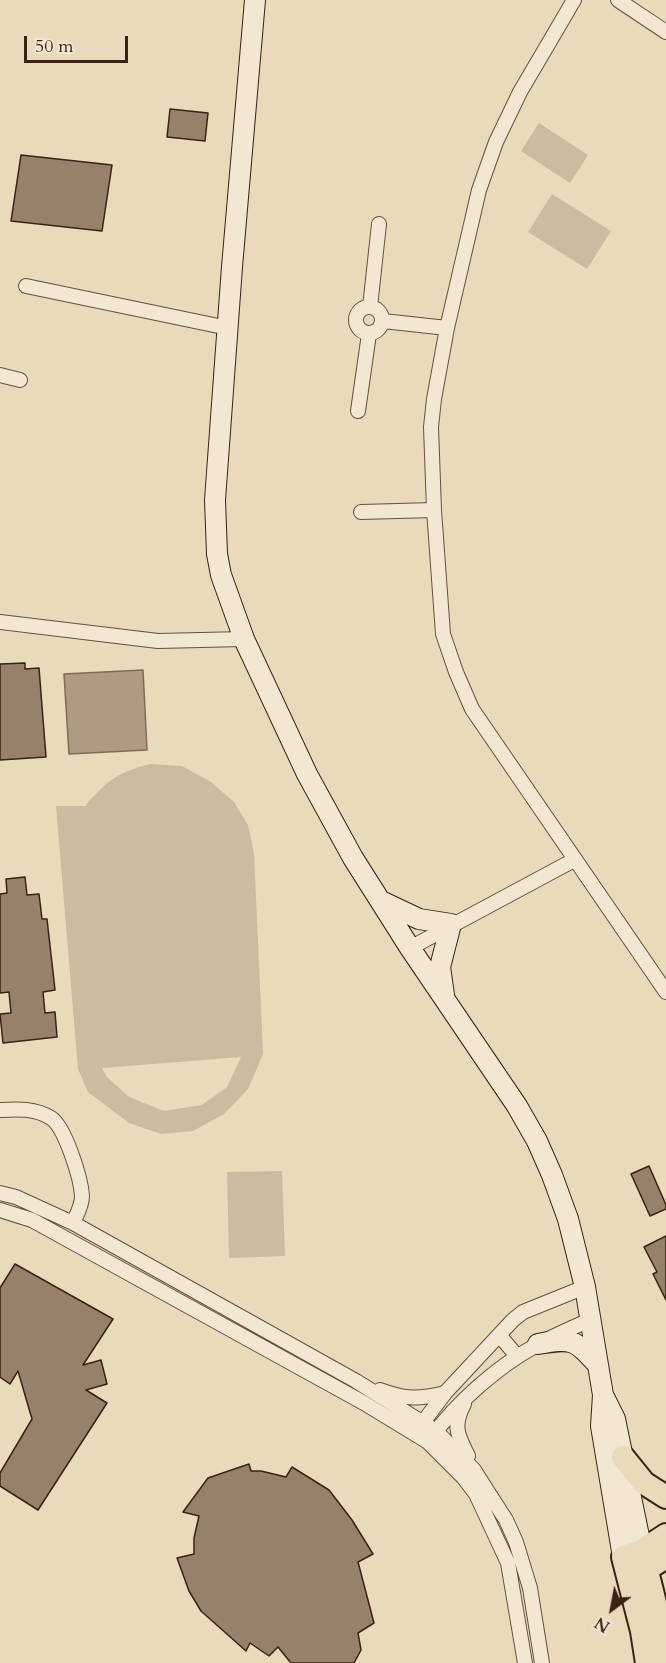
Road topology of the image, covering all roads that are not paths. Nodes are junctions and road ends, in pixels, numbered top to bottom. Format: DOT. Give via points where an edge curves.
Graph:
graph roads {
  1 [pos="255,0"];
  2 [pos="574,0"];
  3 [pos="618,0"];
  4 [pos="666,32"];
  5 [pos="379,224"];
  6 [pos="26,286"];
  7 [pos="370,307"];
  8 [pos="383,321"];
  9 [pos="228,328"];
  10 [pos="447,328"];
  11 [pos="369,334"];
  12 [pos="0,375"];
  13 [pos="20,380"];
  14 [pos="358,411"];
  15 [pos="434,510"];
  16 [pos="361,512"];
  17 [pos="0,622"];
  18 [pos="244,639"];
  19 [pos="574,860"];
  20 [pos="379,899"];
  21 [pos="451,924"];
  22 [pos="410,948"];
  23 [pos="666,992"];
  24 [pos="444,1000"];
  25 [pos="0,1110"];
  26 [pos="0,1193"];
  27 [pos="0,1209"];
  28 [pos="73,1222"];
  29 [pos="585,1287"];
  30 [pos="590,1320"];
  31 [pos="499,1335"];
  32 [pos="538,1344"];
  33 [pos="517,1356"];
  34 [pos="598,1365"];
  35 [pos="356,1381"];
  36 [pos="445,1393"];
  37 [pos="603,1395"];
  38 [pos="467,1397"];
  39 [pos="419,1428"];
  40 [pos="432,1437"];
  41 [pos="623,1457"];
  42 [pos="474,1470"];
  43 [pos="666,1497"];
  44 [pos="666,1535"];
  45 [pos="666,1557"];
  46 [pos="635,1563"];
  47 [pos="666,1583"];
  48 [pos="656,1606"];
  49 [pos="525,1663"];
  50 [pos="542,1663"];
  51 [pos="647,1663"];
  52 [pos="665,1663"];
  1 -- 9 [label="main road"];
  2 -- 10 [label="street" via="520,92 496,142 479,190"];
  3 -- 4 [label="street"];
  5 -- 7 [label="street"];
  6 -- 9 [label="street"];
  7 -- 8 [label="street" via="380,311"];
  7 -- 11 [label="street" via="360,310 356,319 359,329"];
  8 -- 10 [label="street"];
  8 -- 11 [label="street" via="378,330"];
  9 -- 18 [label="main road" via="215,500 217,554"];
  10 -- 15 [label="street" via="431,427"];
  11 -- 14 [label="street"];
  12 -- 13 [label="street"];
  15 -- 16 [label="street"];
  15 -- 19 [label="street" via="443,634 456,672 472,709"];
  17 -- 18 [label="street" via="158,641"];
  18 -- 20 [label="main road" via="307,774"];
  19 -- 21 [label="street"];
  19 -- 23 [label="street"];
  20 -- 21 [label="main road" via="419,919"];
  20 -- 22 [label="main road"];
  21 -- 22 [label="street"];
  21 -- 24 [label="main road" via="440,968"];
  22 -- 24 [label="main road"];
  24 -- 29 [label="main road" via="537,1141 568,1219"];
  25 -- 28 [label="street" via="29,1109 52,1118 59,1128 82,1193"];
  26 -- 28 [label="street"];
  27 -- 39 [label="street" via="32,1220"];
  28 -- 35 [label="street"];
  29 -- 30 [label="main road"];
  29 -- 31 [label="street" via="523,1312"];
  30 -- 32 [label="street"];
  30 -- 34 [label="main road"];
  31 -- 33 [label="street"];
  31 -- 36 [label="street"];
  32 -- 33 [label="street"];
  32 -- 34 [label="main road" via="576,1342"];
  33 -- 38 [label="street"];
  34 -- 37 [label="main road"];
  35 -- 36 [label="street" via="409,1398"];
  35 -- 39 [label="street"];
  36 -- 39 [label="street"];
  37 -- 41 [label="main road" via="615,1419"];
  37 -- 46 [label="main road" via="601,1426"];
  38 -- 40 [label="street"];
  38 -- 42 [label="street" via="456,1430"];
  39 -- 40 [label="street"];
  40 -- 42 [label="street"];
  40 -- 49 [label="street" via="476,1494 508,1563"];
  41 -- 43 [label="main road" via="644,1483"];
  41 -- 46 [label="main road"];
  42 -- 50 [label="street" via="516,1542 530,1588"];
  44 -- 46 [label="main road"];
  45 -- 46 [label="main road"];
  46 -- 48 [label="main road"];
  46 -- 51 [label="main road"];
  47 -- 48 [label="main road"];
  48 -- 52 [label="main road"];
}
